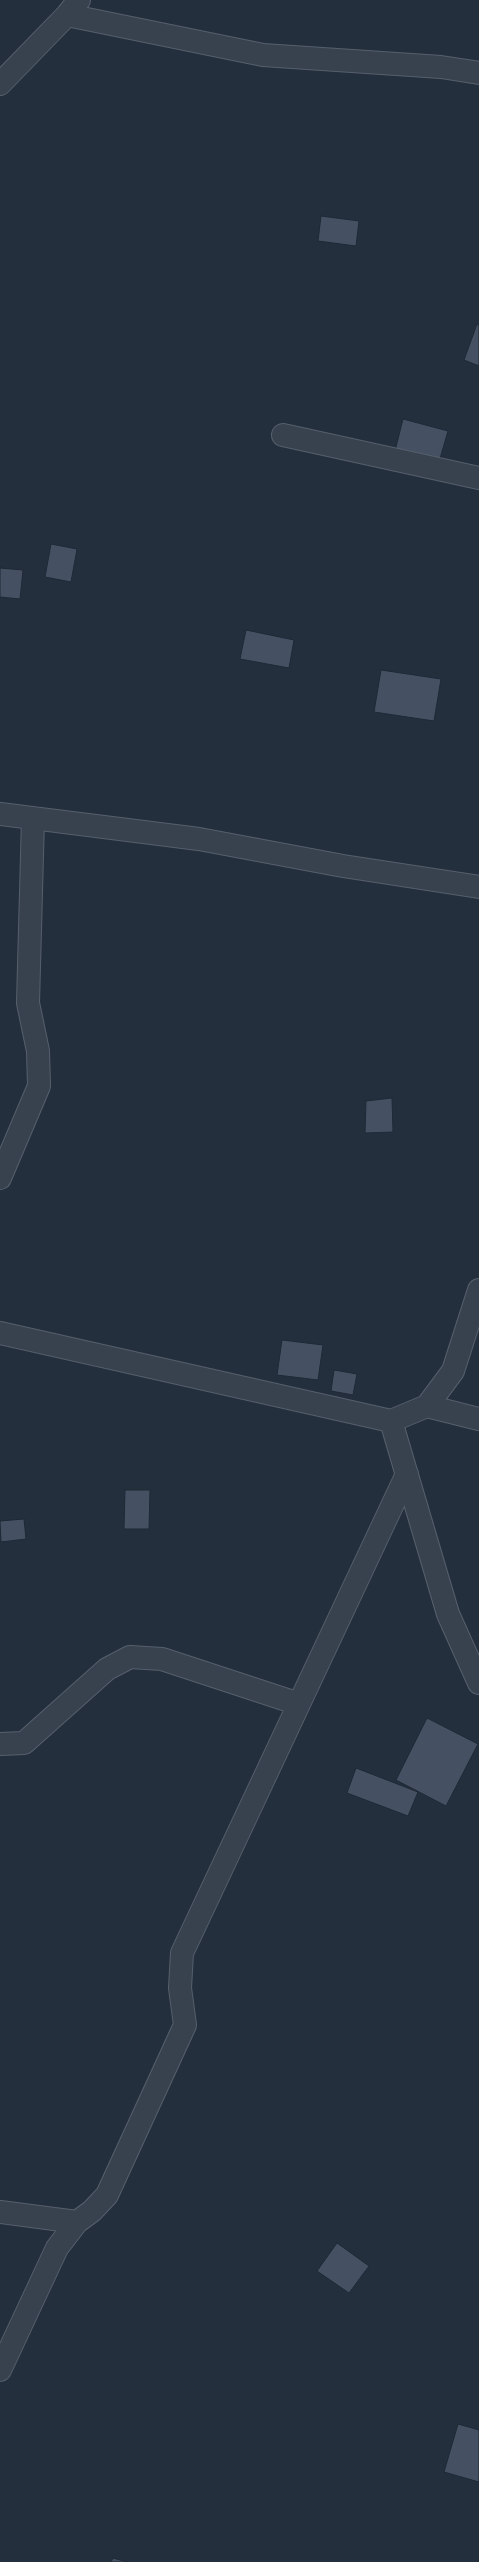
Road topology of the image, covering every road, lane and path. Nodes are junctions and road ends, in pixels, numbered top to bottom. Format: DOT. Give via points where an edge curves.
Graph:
graph roads {
  1 [pos="73,8"];
  2 [pos="479,73"];
  3 [pos="0,84"];
  4 [pos="283,435"];
  5 [pos="479,478"];
  6 [pos="0,814"];
  7 [pos="34,818"];
  8 [pos="479,887"];
  9 [pos="0,1178"];
  10 [pos="479,1290"];
  11 [pos="0,1333"];
  12 [pos="427,1406"];
  13 [pos="479,1419"];
  14 [pos="391,1421"];
  15 [pos="407,1474"];
  16 [pos="479,1683"];
  17 [pos="299,1704"];
  18 [pos="0,1744"];
  19 [pos="0,2212"];
  20 [pos="77,2222"];
  21 [pos="0,2370"];
  1 -- 2 [label="street" via="263,55 441,67"];
  1 -- 3 [label="street"];
  4 -- 5 [label="street"];
  6 -- 7 [label="street"];
  7 -- 8 [label="street" via="199,839 343,866"];
  7 -- 9 [label="street" via="28,1003 38,1051 39,1086"];
  10 -- 12 [label="street" via="453,1371"];
  11 -- 14 [label="street"];
  12 -- 13 [label="street"];
  12 -- 14 [label="street"];
  14 -- 15 [label="street"];
  15 -- 16 [label="street" via="448,1614"];
  15 -- 17 [label="street"];
  17 -- 18 [label="street" via="162,1659 130,1657 107,1668 24,1743"];
  17 -- 20 [label="street" via="182,1953 180,1988 186,2025 107,2195"];
  19 -- 20 [label="street"];
  20 -- 21 [label="street" via="57,2248"];
}
